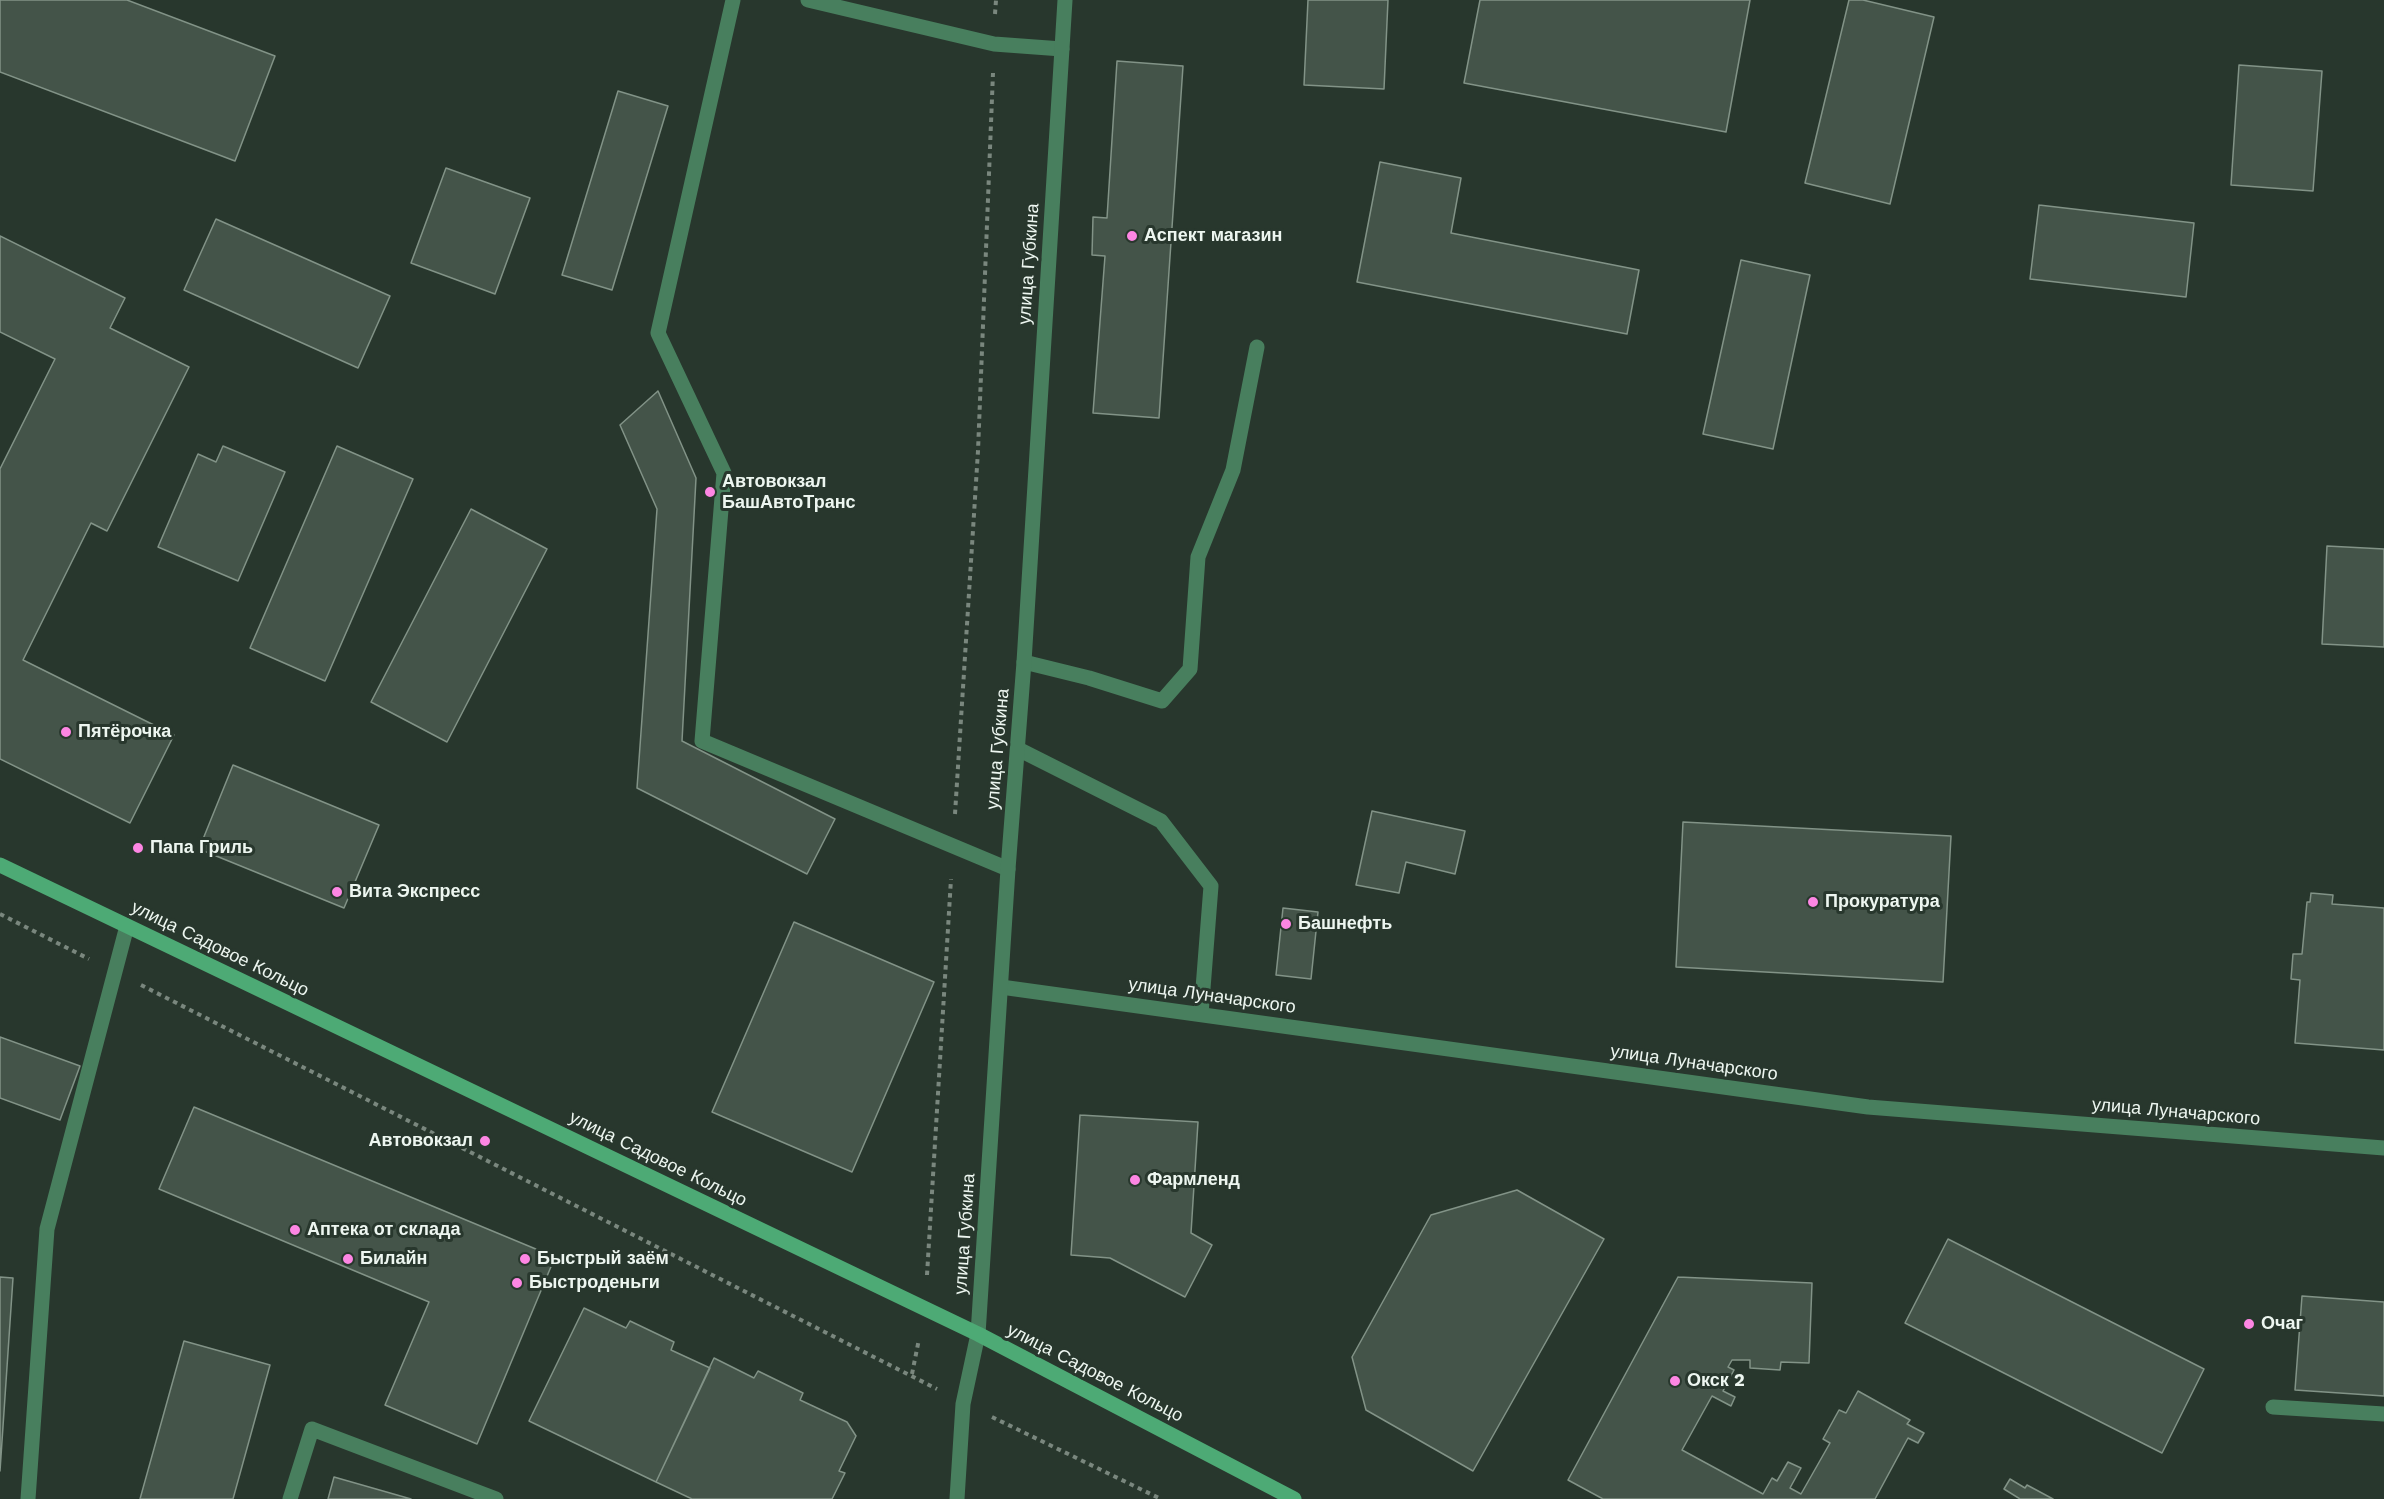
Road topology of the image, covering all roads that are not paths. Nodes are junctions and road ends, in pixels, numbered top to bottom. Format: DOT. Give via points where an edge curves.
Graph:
graph roads {
  1 [pos="733,0"];
  2 [pos="808,0"];
  3 [pos="1065,0"];
  4 [pos="1062,49"];
  5 [pos="1257,347"];
  6 [pos="1024,662"];
  7 [pos="1018,749"];
  8 [pos="0,865"];
  9 [pos="1008,869"];
  10 [pos="127,926"];
  11 [pos="1001,987"];
  12 [pos="1201,1014"];
  13 [pos="2384,1148"];
  14 [pos="978,1334"];
  15 [pos="2273,1407"];
  16 [pos="2384,1414"];
  17 [pos="28,1499"];
  18 [pos="290,1499"];
  19 [pos="496,1499"];
  20 [pos="957,1499"];
  21 [pos="1294,1499"];
  1 -- 9 [label="street" via="658,333 723,473 702,741"];
  2 -- 4 [label="street" via="994,44"];
  3 -- 4 [label="street, улица Губкина"];
  4 -- 6 [label="street, улица Губкина"];
  5 -- 6 [label="street" via="1233,470 1198,557 1190,669 1162,701"];
  6 -- 7 [label="street, улица Губкина"];
  7 -- 9 [label="street, улица Губкина"];
  7 -- 12 [label="street" via="1161,821 1211,886"];
  8 -- 10 [label="main road, улица Садовое Кольцо"];
  9 -- 11 [label="street, улица Губкина"];
  10 -- 14 [label="main road, улица Садовое Кольцо"];
  10 -- 17 [label="street" via="47,1229"];
  11 -- 12 [label="street, улица Луначарского"];
  11 -- 14 [label="street, улица Губкина"];
  12 -- 13 [label="street, улица Луначарского" via="1868,1107"];
  14 -- 20 [label="street, улица Губкина" via="963,1404"];
  14 -- 21 [label="main road, улица Садовое Кольцо"];
  15 -- 16 [label="street"];
  18 -- 19 [label="street" via="312,1429"];
}
